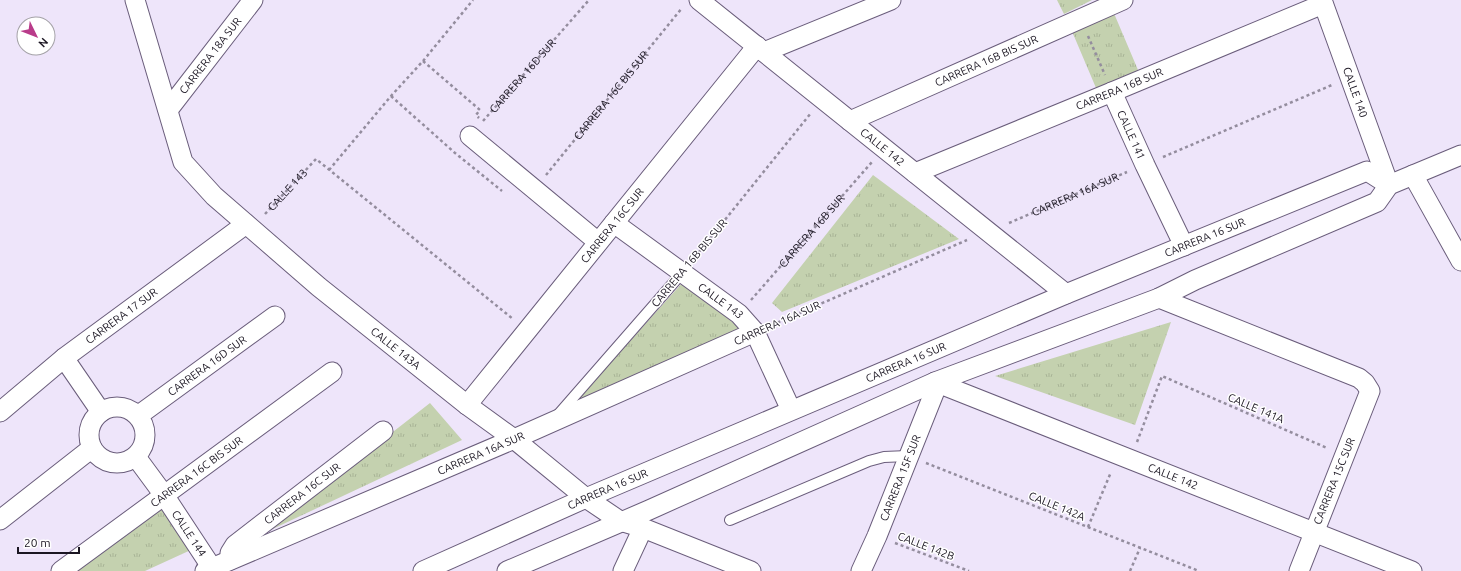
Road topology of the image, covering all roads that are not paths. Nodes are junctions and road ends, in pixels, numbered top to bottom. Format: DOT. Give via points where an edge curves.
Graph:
graph roads {
  1 [pos="253,0"];
  2 [pos="891,0"];
  3 [pos="1123,0"];
  4 [pos="138,2"];
  5 [pos="1322,2"];
  6 [pos="701,3"];
  7 [pos="760,49"];
  8 [pos="1112,92"];
  9 [pos="168,110"];
  10 [pos="850,121"];
  11 [pos="470,136"];
  12 [pos="1461,155"];
  13 [pos="915,173"];
  14 [pos="1413,176"];
  15 [pos="1389,185"];
  16 [pos="254,221"];
  17 [pos="614,223"];
  18 [pos="598,242"];
  19 [pos="1184,246"];
  20 [pos="1461,261"];
  21 [pos="682,273"];
  22 [pos="1066,294"];
  23 [pos="1159,298"];
  24 [pos="275,316"];
  25 [pos="755,332"];
  26 [pos="64,358"];
  27 [pos="332,372"];
  28 [pos="936,383"];
  29 [pos="467,405"];
  30 [pos="791,410"];
  31 [pos="0,412"];
  32 [pos="101,412"];
  33 [pos="139,415"];
  34 [pos="550,423"];
  35 [pos="383,431"];
  36 [pos="514,439"];
  37 [pos="92,448"];
  38 [pos="908,456"];
  39 [pos="136,457"];
  40 [pos="164,495"];
  41 [pos="586,498"];
  42 [pos="0,520"];
  43 [pos="730,520"];
  44 [pos="620,521"];
  45 [pos="643,528"];
  46 [pos="1314,532"];
  47 [pos="216,568"];
  48 [pos="517,570"];
  49 [pos="61,571"];
  50 [pos="423,571"];
  51 [pos="623,571"];
  52 [pos="752,571"];
  53 [pos="861,571"];
  54 [pos="1299,571"];
  55 [pos="1412,571"];
  1 -- 9 [label="street, CARRERA 18A SUR"];
  2 -- 7 [label="street, CARRERA 16C SUR"];
  3 -- 10 [label="street, CARRERA 16B BIS SUR"];
  4 -- 9 [label="street"];
  5 -- 8 [label="street, CARRERA 16B SUR"];
  5 -- 15 [label="street, CALLE 140"];
  6 -- 7 [label="street, CALLE 142"];
  7 -- 10 [label="street, CALLE 142"];
  7 -- 17 [label="street, CARRERA 16C SUR"];
  8 -- 13 [label="street, CARRERA 16B SUR"];
  8 -- 19 [label="street, CALLE 141"];
  9 -- 16 [label="street, CALLE 143A" via="183,162 214,196"];
  10 -- 13 [label="street, CALLE 142"];
  11 -- 18 [label="street"];
  12 -- 14 [label="street"];
  13 -- 22 [label="street, CALLE 142"];
  14 -- 15 [label="street"];
  14 -- 20 [label="street"];
  15 -- 19 [label="street, CARRERA 16 SUR" via="1367,171"];
  15 -- 23 [label="street" via="1377,202"];
  16 -- 26 [label="street, CARRERA 17 SUR"];
  16 -- 29 [label="street, CALLE 143A" via="320,287"];
  17 -- 18 [label="street, CARRERA 16C SUR"];
  17 -- 21 [label="street, CALLE 143"];
  18 -- 29 [label="street, CARRERA 16C SUR"];
  19 -- 22 [label="street, CARRERA 16 SUR"];
  21 -- 25 [label="street, CALLE 143" via="739,314"];
  21 -- 34 [label="lane, CARRERA 16B BIS SUR"];
  22 -- 30 [label="street, CARRERA 16 SUR"];
  23 -- 28 [label="street"];
  23 -- 46 [label="street, CARRERA 15C SUR" via="1359,378 1365,383 1370,391"];
  24 -- 33 [label="street, CARRERA 16D SUR"];
  25 -- 30 [label="street, CALLE 143"];
  25 -- 34 [label="street, CARRERA 16A SUR"];
  26 -- 31 [label="street, CARRERA 17 SUR"];
  26 -- 32 [label="street"];
  27 -- 40 [label="street, CARRERA 16C BIS SUR"];
  28 -- 38 [label="street, CARRERA 15F SUR"];
  28 -- 44 [label="street"];
  28 -- 46 [label="street, CALLE 142"];
  29 -- 36 [label="street, CALLE 143A"];
  30 -- 41 [label="street, CARRERA 16 SUR"];
  32 -- 33 [label="street" via="108,407 124,407"];
  32 -- 37 [label="street" via="95,417 89,432"];
  33 -- 39 [label="street" via="146,430 144,446"];
  34 -- 36 [label="street, CARRERA 16A SUR"];
  35 -- 47 [label="street, CARRERA 16C SUR" via="235,545"];
  36 -- 41 [label="street, CALLE 143A"];
  36 -- 47 [label="street, CARRERA 16A SUR"];
  37 -- 39 [label="street" via="103,460 118,464"];
  37 -- 42 [label="street"];
  38 -- 43 [label="lane" via="884,457 869,461"];
  38 -- 53 [label="street, CARRERA 15F SUR"];
  39 -- 40 [label="street, CALLE 144"];
  40 -- 47 [label="street, CALLE 144"];
  40 -- 49 [label="street, CARRERA 16C BIS SUR"];
  41 -- 44 [label="street, CALLE 143A"];
  41 -- 50 [label="street, CARRERA 16 SUR"];
  44 -- 45 [label="street"];
  44 -- 48 [label="street"];
  45 -- 51 [label="street"];
  45 -- 52 [label="street"];
  46 -- 54 [label="street, CARRERA 15C SUR"];
  46 -- 55 [label="street, CALLE 142"];
}
